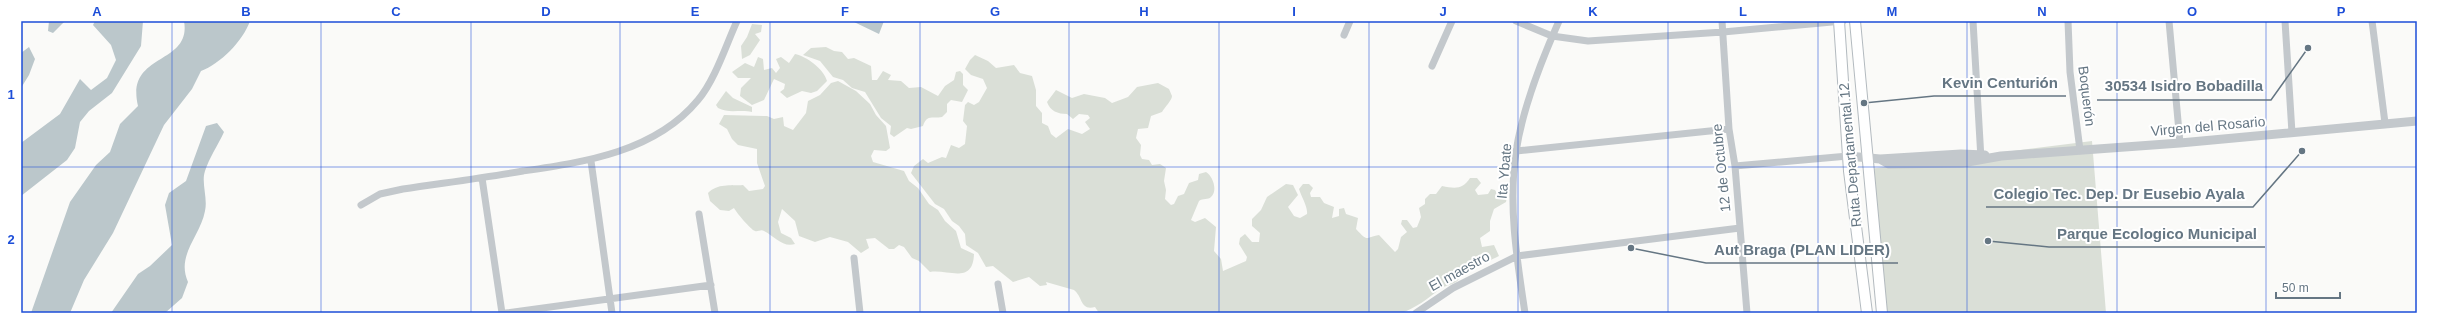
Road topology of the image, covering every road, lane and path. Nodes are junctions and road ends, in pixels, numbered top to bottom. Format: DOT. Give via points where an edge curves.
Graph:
graph roads {
  1 [pos="737,21"];
  2 [pos="1350,21"];
  3 [pos="1452,21"];
  4 [pos="1516,21"];
  5 [pos="1559,21"];
  6 [pos="1722,21"];
  7 [pos="1839,21"];
  8 [pos="1843,21"];
  9 [pos="1855,21"];
  10 [pos="1973,21"];
  11 [pos="2068,21"];
  12 [pos="2169,21"];
  13 [pos="2285,21"];
  14 [pos="2372,21"];
  15 [pos="1723,32"];
  16 [pos="1344,35"];
  17 [pos="1552,36"];
  18 [pos="1432,66"];
  19 [pos="2417,121"];
  20 [pos="2385,123"];
  21 [pos="1729,129"];
  22 [pos="2292,133"];
  23 [pos="2180,143"];
  24 [pos="2080,150"];
  25 [pos="1516,151"];
  26 [pos="1848,156"];
  27 [pos="1867,157"];
  28 [pos="1981,157"];
  29 [pos="591,161"];
  30 [pos="1735,166"];
  31 [pos="482,178"];
  32 [pos="361,205"];
  33 [pos="699,214"];
  34 [pos="1740,228"];
  35 [pos="1517,256"];
  36 [pos="854,258"];
  37 [pos="998,284"];
  38 [pos="711,285"];
  39 [pos="610,299"];
  40 [pos="502,313"];
  41 [pos="506,313"];
  42 [pos="612,313"];
  43 [pos="715,313"];
  44 [pos="860,313"];
  45 [pos="1003,313"];
  46 [pos="1416,313"];
  47 [pos="1525,313"];
  48 [pos="1747,313"];
  49 [pos="1867,313"];
  50 [pos="1882,313"];
  1 -- 29 [label="street" via="708,84 688,111 667,128 631,146"];
  2 -- 16 [label="street"];
  3 -- 18 [label="street"];
  4 -- 17 [label="street"];
  5 -- 17 [label="street, Ita Ybate"];
  6 -- 15 [label="street, 12 de Octubre"];
  7 -- 8 [label="street"];
  7 -- 15 [label="street"];
  7 -- 26 [label="main road, Ruta Departamental 12"];
  9 -- 27 [label="main road, Ruta Departamental 12"];
  10 -- 28 [label="street"];
  11 -- 24 [label="street, Boquerón" via="2070,72"];
  12 -- 23 [label="street"];
  13 -- 22 [label="street"];
  14 -- 20 [label="street"];
  15 -- 17 [label="street" via="1588,41"];
  15 -- 21 [label="street, 12 de Octubre"];
  17 -- 25 [label="street, Ita Ybate" via="1535,82"];
  19 -- 20 [label="street, Virgen del Rosario"];
  20 -- 22 [label="street, Virgen del Rosario"];
  21 -- 25 [label="street"];
  21 -- 30 [label="street, 12 de Octubre"];
  22 -- 23 [label="street, Virgen del Rosario"];
  23 -- 24 [label="street, Virgen del Rosario"];
  24 -- 28 [label="street, Virgen del Rosario"];
  25 -- 35 [label="street, Ita Ybate" via="1513,203"];
  26 -- 27 [label="street, Virgen del Rosario"];
  26 -- 30 [label="street"];
  26 -- 49 [label="main road, Ruta Departamental 12"];
  27 -- 28 [label="street, Virgen del Rosario" via="1880,159 1889,164 1962,163"];
  27 -- 50 [label="main road, Ruta Departamental 12"];
  29 -- 31 [label="street"];
  29 -- 39 [label="street"];
  30 -- 34 [label="street, 12 de Octubre"];
  31 -- 32 [label="street" via="402,188 380,194"];
  31 -- 40 [label="street"];
  33 -- 38 [label="street"];
  34 -- 35 [label="street, El maestro"];
  34 -- 48 [label="street, 12 de Octubre"];
  35 -- 46 [label="street, El maestro" via="1453,288"];
  35 -- 47 [label="street, Ita Ybate"];
  36 -- 44 [label="street"];
  37 -- 45 [label="street"];
  38 -- 39 [label="street"];
  38 -- 43 [label="street"];
  39 -- 41 [label="street"];
  39 -- 42 [label="street"];
}
